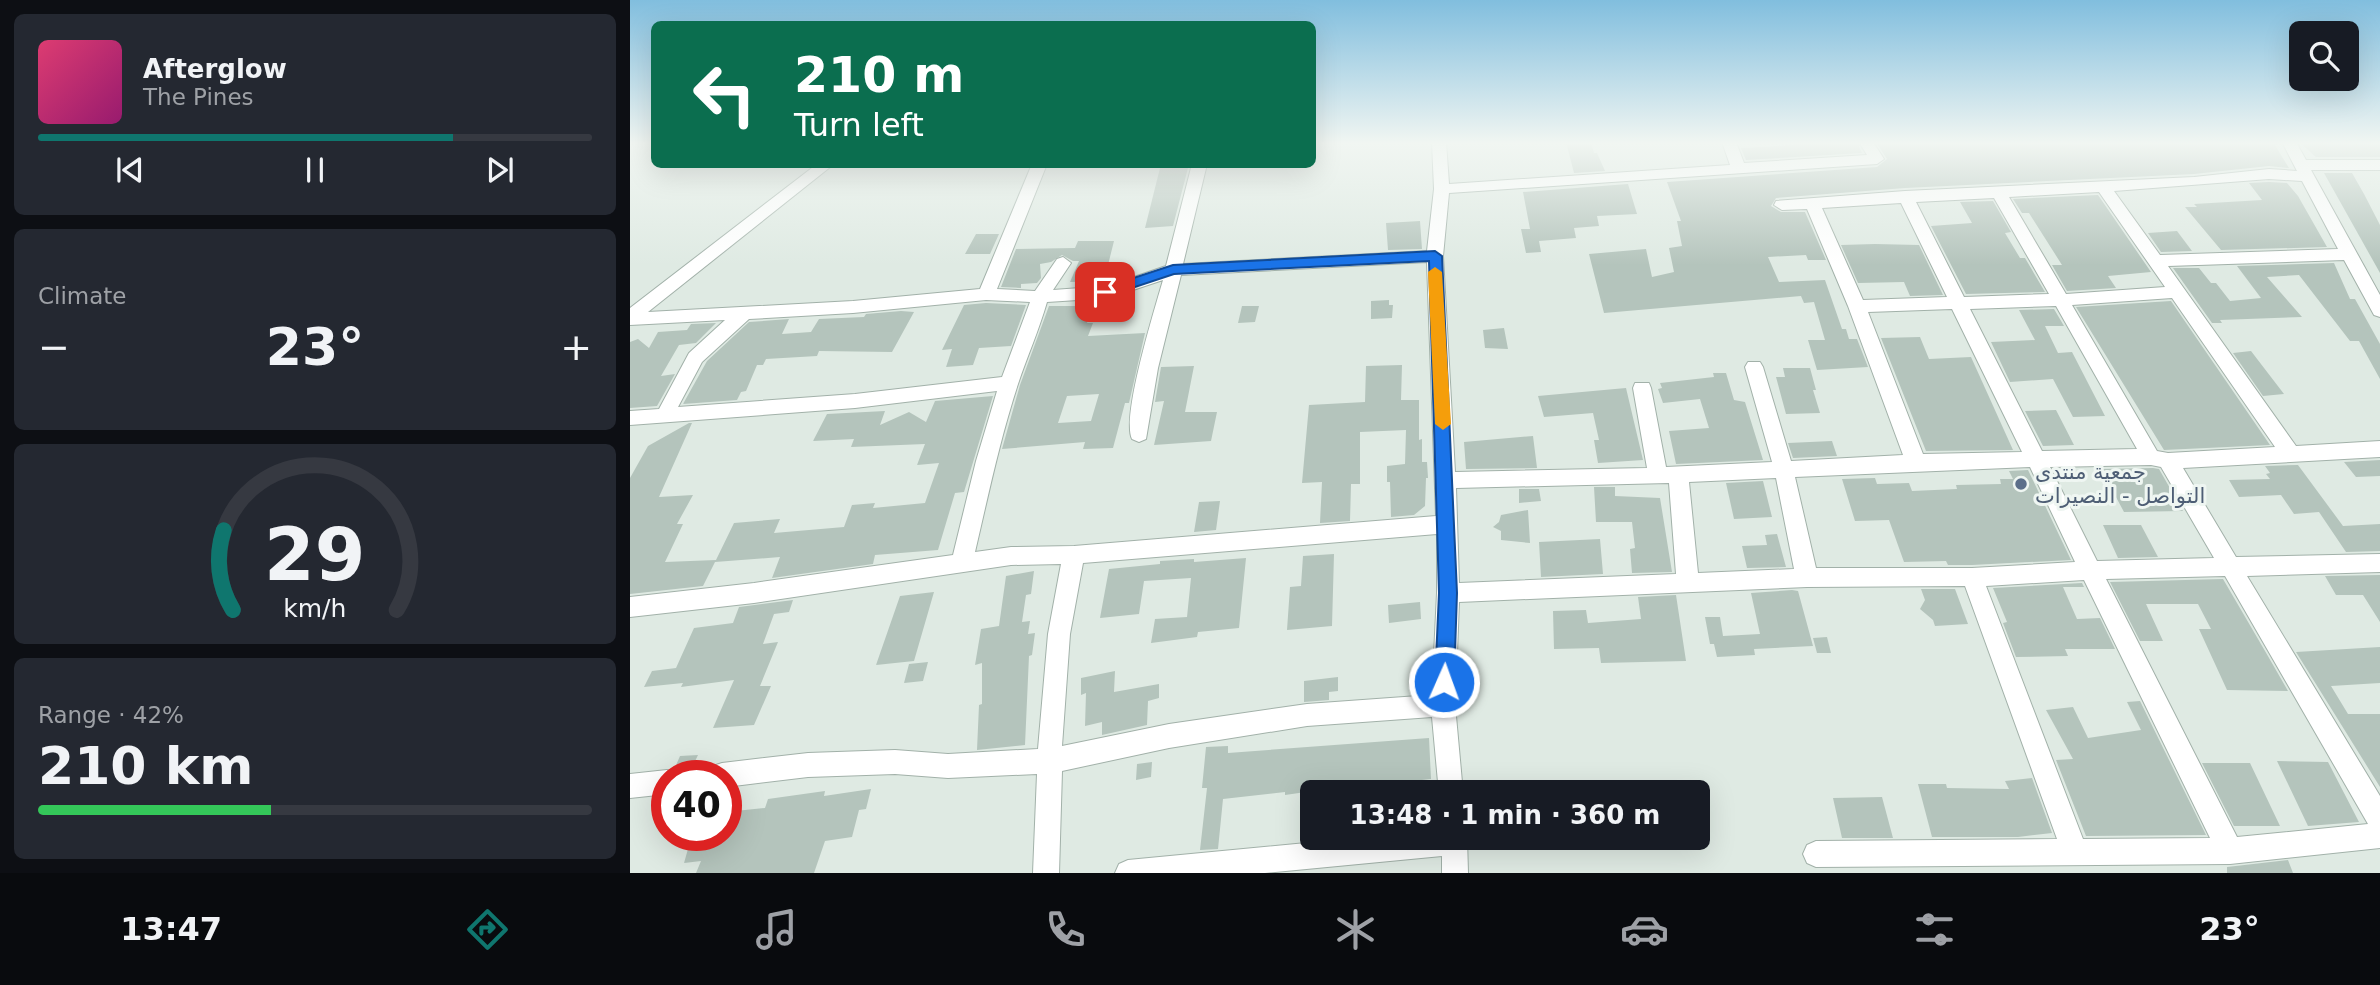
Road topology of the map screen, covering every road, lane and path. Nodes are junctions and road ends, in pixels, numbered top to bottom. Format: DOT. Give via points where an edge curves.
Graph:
graph roads {
  1 [pos="803,183"];
  2 [pos="1032,183"];
  3 [pos="1195,183"];
  4 [pos="1441,183"];
  5 [pos="1581,183"];
  6 [pos="2166,183"];
  7 [pos="2312,183"];
  8 [pos="2104,188"];
  9 [pos="1442,189"];
  10 [pos="1998,191"];
  11 [pos="1905,196"];
  12 [pos="1813,204"];
  13 [pos="1782,205"];
  14 [pos="2348,254"];
  15 [pos="1435,256"];
  16 [pos="2158,261"];
  17 [pos="1063,263"];
  18 [pos="1173,270"];
  19 [pos="2176,292"];
  20 [pos="986,294"];
  21 [pos="1040,297"];
  22 [pos="2062,300"];
  23 [pos="1958,303"];
  24 [pos="1857,306"];
  25 [pos="2380,311"];
  26 [pos="744,313"];
  27 [pos="630,318"];
  28 [pos="1754,367"];
  29 [pos="1009,383"];
  30 [pos="1642,387"];
  31 [pos="664,416"];
  32 [pos="630,418"];
  33 [pos="1139,435"];
  34 [pos="2380,449"];
  35 [pos="2290,453"];
  36 [pos="2160,459"];
  37 [pos="2036,460"];
  38 [pos="1916,462"];
  39 [pos="1784,470"];
  40 [pos="1668,475"];
  41 [pos="1446,480"];
  42 [pos="1447,524"];
  43 [pos="1074,555"];
  44 [pos="962,562"];
  45 [pos="2380,563"];
  46 [pos="2233,568"];
  47 [pos="2091,570"];
  48 [pos="1972,577"];
  49 [pos="1807,578"];
  50 [pos="1688,584"];
  51 [pos="1448,593"];
  52 [pos="630,607"];
  53 [pos="1443,705"];
  54 [pos="1051,761"];
  55 [pos="742,773"];
  56 [pos="1450,780"];
  57 [pos="651,784"];
  58 [pos="630,786"];
  59 [pos="2380,820"];
  60 [pos="2380,835"];
  61 [pos="1355,850"];
  62 [pos="1454,850"];
  63 [pos="2230,850"];
  64 [pos="2075,852"];
  65 [pos="1816,854"];
  66 [pos="1046,873"];
  67 [pos="1128,873"];
  68 [pos="1455,873"];
  1 -- 27 [label="street"];
  2 -- 20 [label="street"];
  3 -- 18 [label="street"];
  4 -- 9 [label="street"];
  5 -- 9 [label="street"];
  6 -- 8 [label="street"];
  7 -- 14 [label="street"];
  8 -- 10 [label="street"];
  8 -- 16 [label="street"];
  9 -- 15 [label="street"];
  10 -- 11 [label="street"];
  10 -- 22 [label="street"];
  11 -- 12 [label="street"];
  11 -- 23 [label="street"];
  12 -- 13 [label="street"];
  12 -- 24 [label="street"];
  14 -- 16 [label="street"];
  14 -- 25 [label="street"];
  15 -- 18 [label="street"];
  15 -- 41 [label="street"];
  16 -- 19 [label="street"];
  17 -- 21 [label="street"];
  18 -- 21 [label="street" via="1109,292"];
  18 -- 33 [label="street" via="1140,409"];
  19 -- 22 [label="street"];
  19 -- 35 [label="street"];
  20 -- 21 [label="street"];
  20 -- 26 [label="street"];
  21 -- 29 [label="street"];
  22 -- 23 [label="street"];
  22 -- 36 [label="street"];
  23 -- 24 [label="street"];
  23 -- 37 [label="street"];
  24 -- 38 [label="street"];
  26 -- 27 [label="street"];
  26 -- 31 [label="street" via="695,358"];
  28 -- 39 [label="street"];
  29 -- 31 [label="street"];
  29 -- 44 [label="street"];
  30 -- 40 [label="street"];
  31 -- 32 [label="street"];
  34 -- 35 [label="street"];
  35 -- 36 [label="street"];
  36 -- 37 [label="street"];
  36 -- 46 [label="street"];
  37 -- 38 [label="street"];
  37 -- 47 [label="street"];
  38 -- 39 [label="street"];
  39 -- 40 [label="street"];
  39 -- 49 [label="street"];
  40 -- 41 [label="street"];
  40 -- 50 [label="street"];
  41 -- 42 [label="street"];
  42 -- 43 [label="street"];
  42 -- 51 [label="street"];
  43 -- 44 [label="street"];
  43 -- 54 [label="street" via="1055,656"];
  44 -- 52 [label="street"];
  45 -- 46 [label="street"];
  46 -- 47 [label="street"];
  46 -- 59 [label="street"];
  47 -- 48 [label="street"];
  47 -- 63 [label="street"];
  48 -- 49 [label="street"];
  48 -- 64 [label="street"];
  49 -- 50 [label="street"];
  50 -- 51 [label="street"];
  51 -- 53 [label="street"];
  53 -- 54 [label="street" via="1293,717"];
  53 -- 56 [label="street"];
  54 -- 55 [label="street" via="948,766 833,764"];
  54 -- 66 [label="street"];
  57 -- 58 [label="street"];
  60 -- 63 [label="street"];
  61 -- 67 [label="street"];
  62 -- 68 [label="street"];
  63 -- 64 [label="street"];
  64 -- 65 [label="street"];
}
